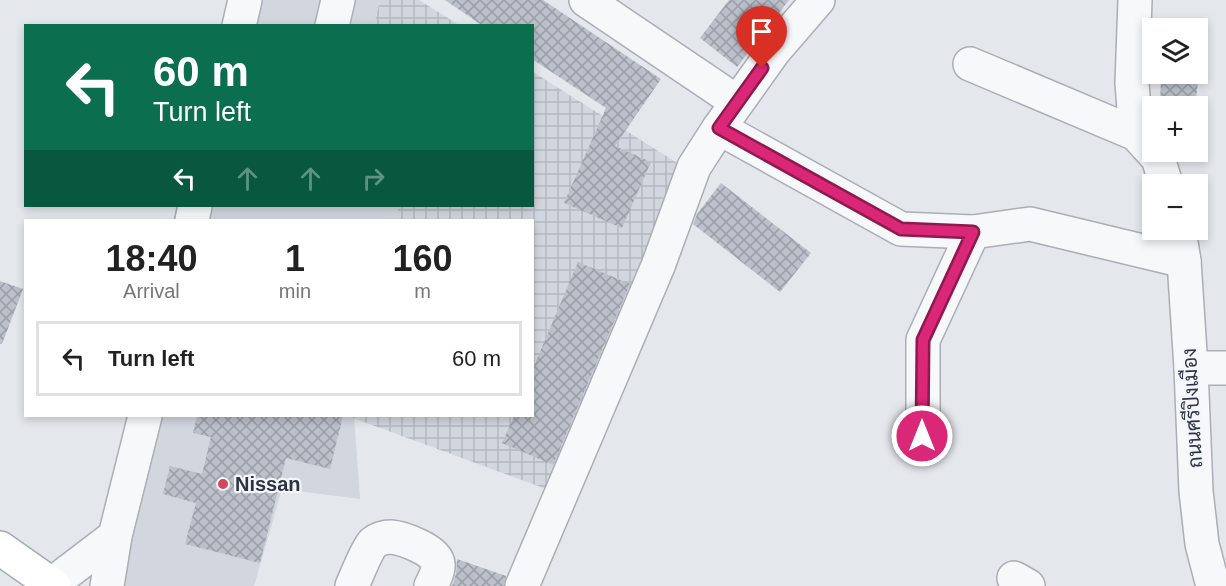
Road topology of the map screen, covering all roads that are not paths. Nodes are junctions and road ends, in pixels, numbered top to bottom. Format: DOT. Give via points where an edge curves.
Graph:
graph roads {
  1 [pos="245,0"];
  2 [pos="338,0"];
  3 [pos="586,0"];
  4 [pos="818,0"];
  5 [pos="1135,0"];
  6 [pos="239,24"];
  7 [pos="332,24"];
  8 [pos="970,64"];
  9 [pos="728,115"];
  10 [pos="1136,134"];
  11 [pos="1163,174"];
  12 [pos="973,232"];
  13 [pos="1181,245"];
  14 [pos="1191,368"];
  15 [pos="1226,368"];
  16 [pos="145,417"];
  17 [pos="922,436"];
  18 [pos="115,536"];
  19 [pos="0,548"];
  20 [pos="53,585"];
  21 [pos="107,586"];
  22 [pos="352,586"];
  23 [pos="431,586"];
  24 [pos="522,586"];
  25 [pos="1213,586"];
  1 -- 6 [label="street"];
  2 -- 7 [label="street"];
  3 -- 9 [label="street"];
  4 -- 9 [label="street" via="774,51"];
  5 -- 10 [label="street" via="1132,83"];
  8 -- 10 [label="street"];
  9 -- 12 [label="street" via="901,229"];
  9 -- 24 [label="street" via="694,167 658,266"];
  10 -- 11 [label="street" via="1158,158"];
  12 -- 13 [label="street" via="1030,224"];
  12 -- 17 [label="street" via="923,340"];
  13 -- 14 [label="street, ถนนศรีปิงเมือง"];
  14 -- 15 [label="street"];
  14 -- 25 [label="street, ถนนศรีปิงเมือง" via="1196,491 1202,544"];
  16 -- 18 [label="street"];
  18 -- 20 [label="street"];
  18 -- 21 [label="street"];
  19 -- 20 [label="main road"];
  22 -- 23 [label="street" via="374,542 389,537 429,551 438,560"];
}
